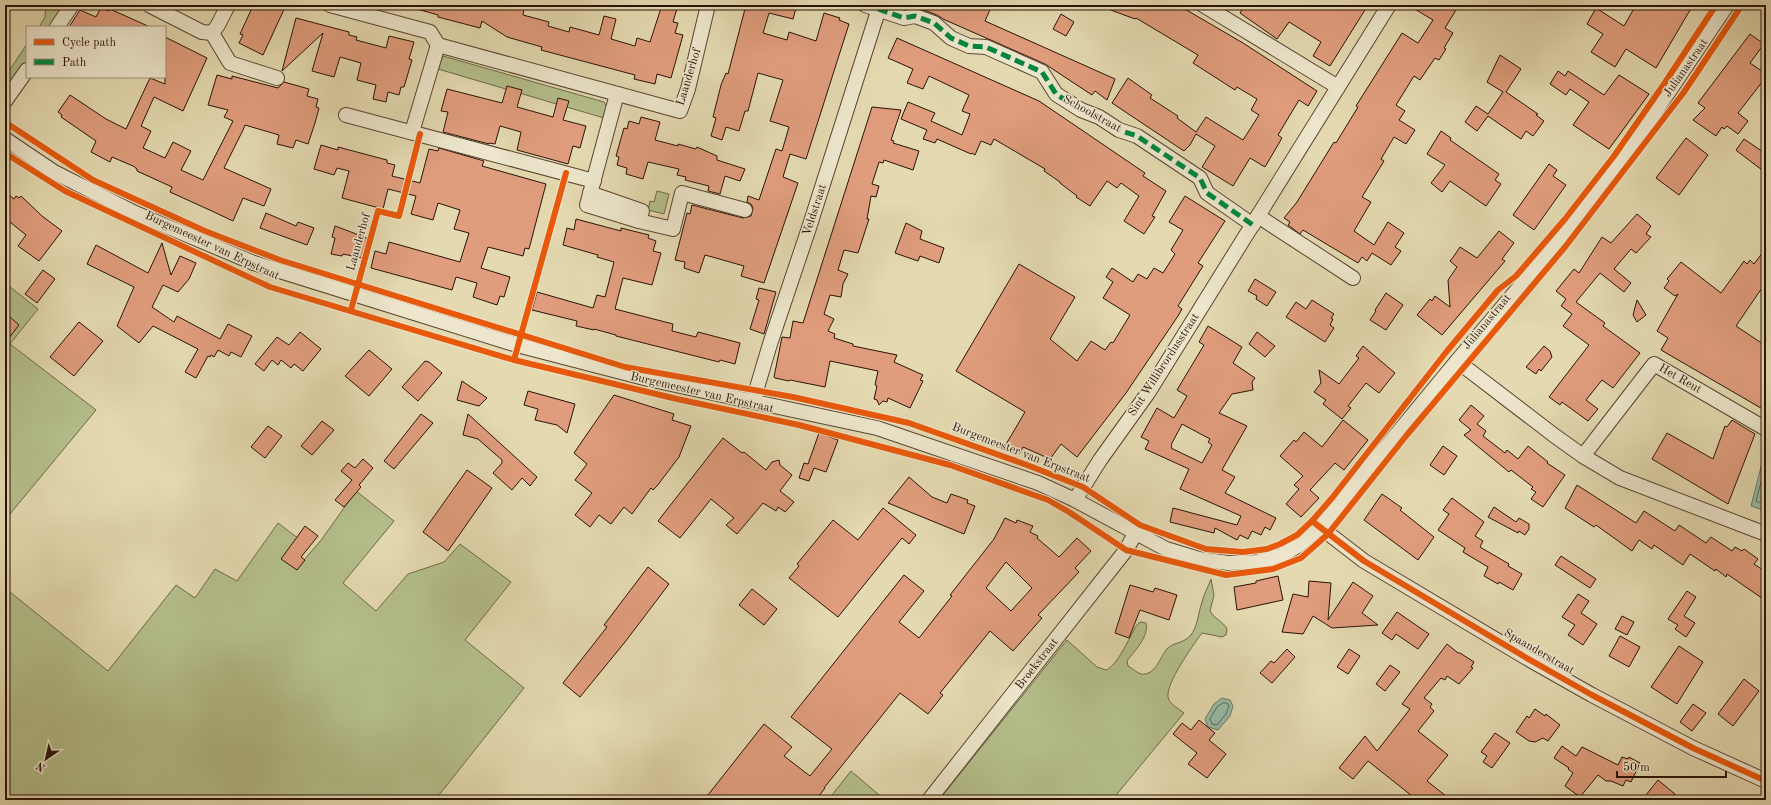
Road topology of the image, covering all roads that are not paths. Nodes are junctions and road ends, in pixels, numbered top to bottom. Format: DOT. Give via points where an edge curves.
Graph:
graph roads {
  1 [pos="72,5"];
  2 [pos="149,5"];
  3 [pos="228,5"];
  4 [pos="330,5"];
  5 [pos="708,5"];
  6 [pos="1203,5"];
  7 [pos="1389,5"];
  8 [pos="1727,5"];
  9 [pos="874,6"];
  10 [pos="58,26"];
  11 [pos="212,33"];
  12 [pos="438,45"];
  13 [pos="26,71"];
  14 [pos="277,78"];
  15 [pos="1338,87"];
  16 [pos="617,94"];
  17 [pos="5,101"];
  18 [pos="346,115"];
  19 [pos="412,132"];
  20 [pos="5,139"];
  21 [pos="592,187"];
  22 [pos="745,210"];
  23 [pos="1256,221"];
  24 [pos="1353,278"];
  25 [pos="1457,361"];
  26 [pos="755,401"];
  27 [pos="1766,428"];
  28 [pos="1582,456"];
  29 [pos="1075,500"];
  30 [pos="1320,527"];
  31 [pos="1135,534"];
  32 [pos="1766,534"];
  33 [pos="1766,781"];
  34 [pos="929,800"];
  1 -- 10 [label="street"];
  2 -- 11 [label="street" via="202,32"];
  3 -- 11 [label="street"];
  4 -- 12 [label="street" via="430,32"];
  5 -- 16 [label="street, Laanderhof" via="688,89 680,111"];
  6 -- 15 [label="street"];
  7 -- 15 [label="street, Sint Willibrordusstraat"];
  8 -- 25 [label="street, Julianastraat" via="1610,176 1562,238"];
  9 -- 23 [label="street, Schoolstraat" via="904,18 916,16 934,23 951,38 969,46 986,47 1042,72 1056,94 1118,130 1137,136 1200,178 1207,193"];
  9 -- 26 [label="street, Veldstraat" via="809,228 770,344"];
  11 -- 14 [label="street" via="230,63"];
  12 -- 16 [label="street, Laanderhof"];
  12 -- 19 [label="street"];
  13 -- 17 [label="street"];
  15 -- 23 [label="street, Sint Willibrordusstraat"];
  16 -- 21 [label="street"];
  18 -- 19 [label="street"];
  19 -- 21 [label="street"];
  20 -- 26 [label="street, Burgemeester van Erpstraat" via="54,172 135,213 254,263 517,345 648,379"];
  21 -- 22 [label="street" via="587,204 673,229 682,193"];
  23 -- 24 [label="street"];
  23 -- 29 [label="street, Sint Willibrordusstraat" via="1148,393"];
  25 -- 28 [label="street"];
  25 -- 30 [label="street, Julianastraat"];
  26 -- 29 [label="street, Burgemeester van Erpstraat" via="877,428 1038,483"];
  27 -- 28 [label="street, Het Reut" via="1654,364"];
  28 -- 32 [label="street" via="1620,478"];
  29 -- 31 [label="street, Burgemeester van Erpstraat"];
  30 -- 31 [label="street, Burgemeester van Erpstraat" via="1298,546 1280,556 1256,562 1228,563 1199,559 1166,549"];
  30 -- 33 [label="street, Spaanderstraat" via="1383,573 1592,695 1693,748"];
  31 -- 34 [label="street, Broekstraat" via="1108,574"];
}
